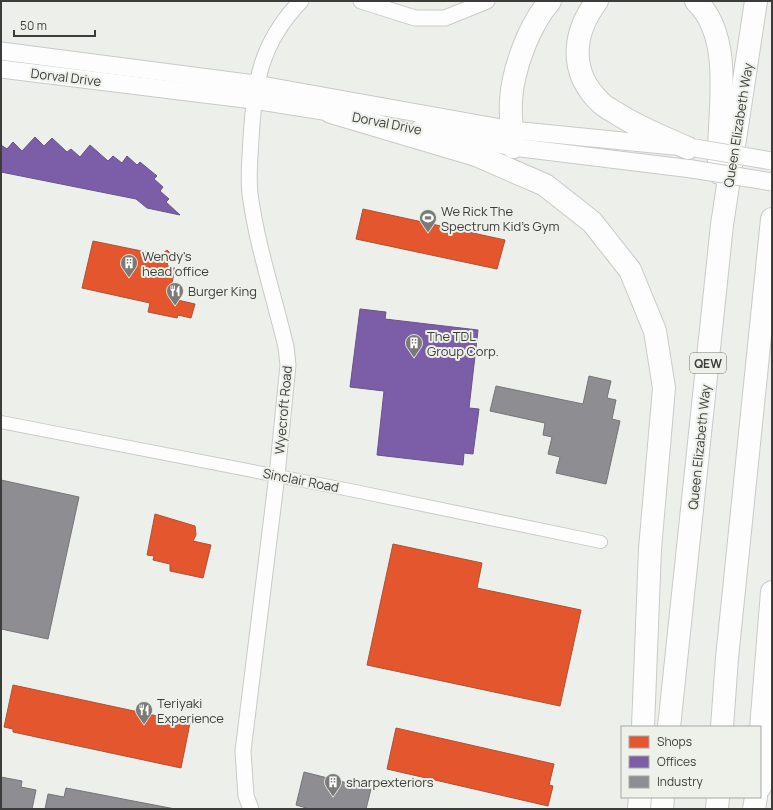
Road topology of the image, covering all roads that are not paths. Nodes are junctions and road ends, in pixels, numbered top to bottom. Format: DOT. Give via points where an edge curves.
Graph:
graph roads {
  1 [pos="301,1"];
  2 [pos="361,1"];
  3 [pos="487,1"];
  4 [pos="550,1"];
  5 [pos="597,1"];
  6 [pos="696,1"];
  7 [pos="756,1"];
  8 [pos="1,51"];
  9 [pos="1,69"];
  10 [pos="255,92"];
  11 [pos="331,112"];
  12 [pos="512,138"];
  13 [pos="692,148"];
  14 [pos="772,161"];
  15 [pos="772,182"];
  16 [pos="772,219"];
  17 [pos="722,225"];
  18 [pos="1,422"];
  19 [pos="277,476"];
  20 [pos="601,542"];
  21 [pos="772,592"];
  22 [pos="643,726"];
  23 [pos="669,726"];
  24 [pos="722,726"];
  25 [pos="761,729"];
  26 [pos="772,745"];
  27 [pos="761,786"];
  28 [pos="640,798"];
  29 [pos="663,798"];
  30 [pos="718,798"];
  31 [pos="250,809"];
  32 [pos="639,809"];
  33 [pos="662,809"];
  34 [pos="717,809"];
  1 -- 10 [label="street, Wyecroft Road" via="287,15 268,48"];
  2 -- 3 [label="street" via="415,18 446,18"];
  4 -- 12 [label="highway" via="528,36 518,67 511,98"];
  5 -- 13 [label="highway" via="580,29 576,58 585,84 601,104 638,127"];
  6 -- 17 [label="highway" via="704,9 718,39 722,75 718,148"];
  7 -- 17 [label="highway, Queen Elizabeth Way / QEW"];
  8 -- 10 [label="main road, Dorval Drive"];
  9 -- 10 [label="main road, Dorval Drive"];
  10 -- 11 [label="main road, Dorval Drive"];
  10 -- 12 [label="main road, Dorval Drive"];
  10 -- 19 [label="street, Wyecroft Road" via="249,164 250,192 288,365"];
  11 -- 12 [label="main road, Dorval Drive"];
  11 -- 22 [label="highway" via="476,155 545,185 592,222 630,270 655,331 664,388 650,549"];
  12 -- 13 [label="main road, Dorval Drive"];
  12 -- 15 [label="main road, Dorval Drive, bridge"];
  13 -- 14 [label="main road, Dorval Drive, bridge"];
  16 -- 24 [label="highway"];
  17 -- 23 [label="highway, Queen Elizabeth Way / QEW"];
  18 -- 19 [label="street, Sinclair Road"];
  19 -- 20 [label="street, Sinclair Road"];
  19 -- 31 [label="street, Wyecroft Road" via="243,752 246,796"];
  21 -- 25 [label="highway"];
  26 -- 27 [label="highway"];
  28 -- 32 [label="highway"];
  29 -- 33 [label="highway"];
  30 -- 34 [label="highway"];
}
